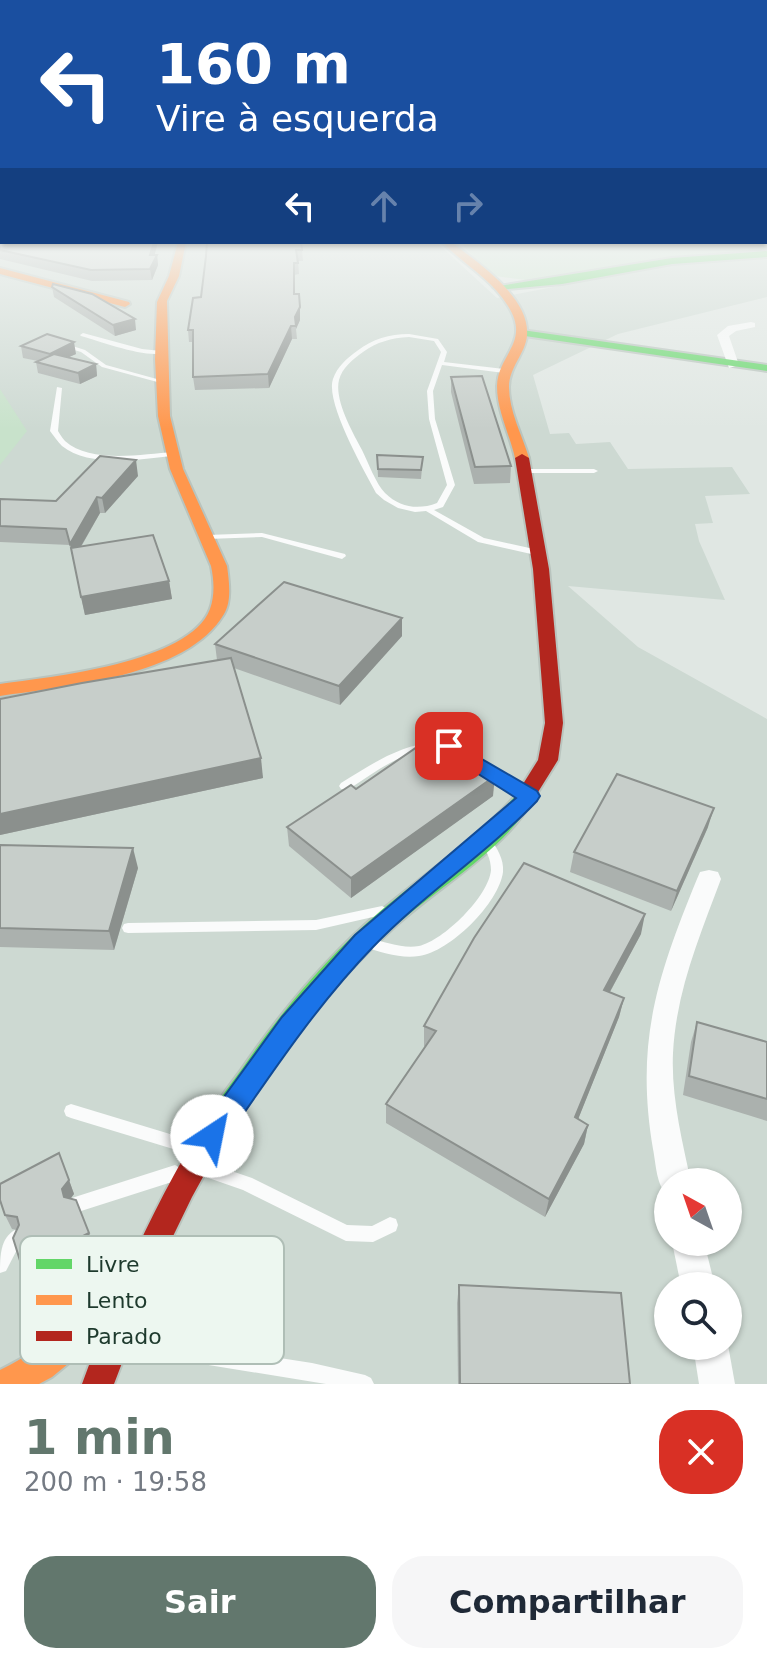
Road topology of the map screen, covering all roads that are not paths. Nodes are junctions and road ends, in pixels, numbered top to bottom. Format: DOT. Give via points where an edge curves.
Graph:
graph roads {
  1 [pos="134,299"];
  2 [pos="135,300"];
  3 [pos="159,300"];
  4 [pos="165,300"];
  5 [pos="507,300"];
  6 [pos="751,325"];
  7 [pos="161,328"];
  8 [pos="522,333"];
  9 [pos="83,335"];
  10 [pos="50,341"];
  11 [pos="161,353"];
  12 [pos="440,363"];
  13 [pos="733,365"];
  14 [pos="764,369"];
  15 [pos="504,371"];
  16 [pos="161,381"];
  17 [pos="59,388"];
  18 [pos="173,454"];
  19 [pos="527,471"];
  20 [pos="594,471"];
  21 [pos="429,510"];
  22 [pos="205,537"];
  23 [pos="501,545"];
  24 [pos="538,545"];
  25 [pos="342,556"];
  26 [pos="0,690"];
  27 [pos="345,786"];
  28 [pos="530,796"];
  29 [pos="484,839"];
  30 [pos="709,879"];
  31 [pos="396,910"];
  32 [pos="128,928"];
  33 [pos="363,941"];
  34 [pos="71,1111"];
  35 [pos="198,1159"];
  36 [pos="672,1168"];
  37 [pos="78,1204"];
  38 [pos="390,1225"];
  39 [pos="158,1236"];
  40 [pos="15,1238"];
  41 [pos="0,1265"];
  42 [pos="713,1360"];
  43 [pos="45,1364"];
  44 [pos="105,1364"];
  45 [pos="261,1364"];
  46 [pos="6,1384"];
  47 [pos="98,1384"];
  48 [pos="365,1384"];
  49 [pos="717,1384"];
  1 -- 7 [label="main road"];
  2 -- 3 [label="main road" via="146,307"];
  4 -- 7 [label="main road"];
  5 -- 8 [label="main road" via="521,319"];
  6 -- 13 [label="street" via="723,335"];
  7 -- 11 [label="main road"];
  8 -- 13 [label="main road"];
  8 -- 15 [label="main road"];
  9 -- 11 [label="lane"];
  10 -- 16 [label="lane" via="83,351 104,366"];
  11 -- 16 [label="main road"];
  12 -- 15 [label="lane"];
  12 -- 21 [label="lane" via="430,391 432,419 451,485 440,505"];
  12 -- 21 [label="lane" via="444,352 436,340 389,337 354,356 339,370 334,384 380,493 404,508"];
  13 -- 14 [label="main road"];
  15 -- 19 [label="main road" via="503,391"];
  16 -- 18 [label="main road"];
  17 -- 18 [label="lane" via="54,431 64,446 99,456"];
  18 -- 22 [label="main road"];
  19 -- 20 [label="lane"];
  19 -- 24 [label="main road"];
  21 -- 23 [label="lane" via="481,540"];
  22 -- 25 [label="lane" via="262,535"];
  22 -- 26 [label="main road" via="221,575 223,595 217,612 196,637 125,667"];
  23 -- 24 [label="lane"];
  23 -- 24 [label="lane"];
  24 -- 28 [label="main road" via="554,737"];
  27 -- 28 [label="lane" via="404,752 437,744 469,756"];
  28 -- 29 [label="main road"];
  29 -- 31 [label="main road"];
  29 -- 33 [label="lane" via="496,860 494,884 451,934 413,952"];
  30 -- 36 [label="street" via="682,949 660,1035 661,1107"];
  31 -- 32 [label="lane" via="316,925"];
  31 -- 33 [label="main road"];
  33 -- 35 [label="main road" via="291,1024"];
  34 -- 35 [label="lane"];
  35 -- 37 [label="lane"];
  35 -- 38 [label="lane" via="346,1233 361,1236"];
  35 -- 39 [label="main road"];
  40 -- 41 [label="lane"];
  42 -- 49 [label="street"];
  43 -- 46 [label="main road"];
  44 -- 47 [label="main road"];
  45 -- 48 [label="lane"];
}
